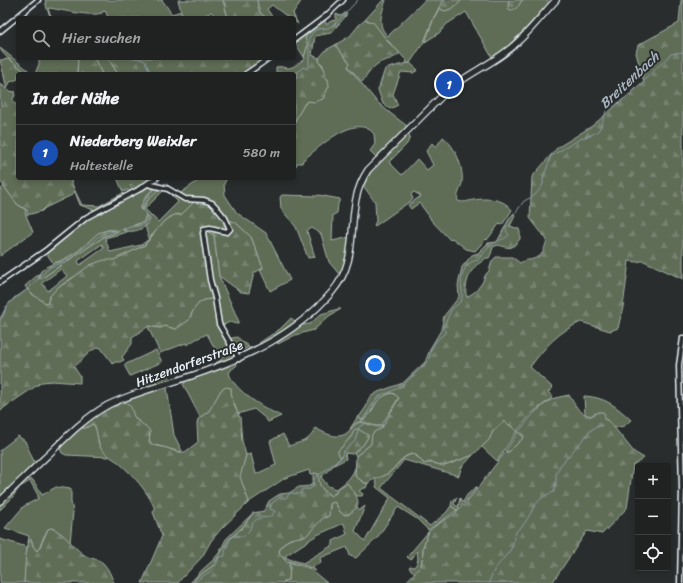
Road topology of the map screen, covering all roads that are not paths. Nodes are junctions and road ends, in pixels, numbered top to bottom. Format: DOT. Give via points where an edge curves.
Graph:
graph roads {
  1 [pos="38,0"];
  2 [pos="343,0"];
  3 [pos="556,0"];
  4 [pos="18,16"];
  5 [pos="16,18"];
  6 [pos="0,31"];
  7 [pos="296,38"];
  8 [pos="266,60"];
  9 [pos="249,72"];
  10 [pos="153,180"];
  11 [pos="148,184"];
  12 [pos="0,282"];
  13 [pos="683,338"];
  14 [pos="239,359"];
  15 [pos="0,501"];
  16 [pos="680,583"];
  1 -- 4 [label="street"];
  2 -- 7 [label="street"];
  3 -- 14 [label="main road, Hitzendorferstraße" via="508,50 446,92 371,167 357,194 350,257 336,287 296,326 268,345"];
  5 -- 6 [label="street"];
  8 -- 9 [label="street"];
  10 -- 11 [label="street"];
  11 -- 12 [label="street" via="86,216 45,251"];
  11 -- 14 [label="street" via="171,190 183,198 212,203 229,225 227,232 208,228 204,229 203,233 218,320"];
  13 -- 16 [label="street" via="679,365 682,490"];
  14 -- 15 [label="main road, Hitzendorferstraße" via="126,397 101,409 84,421"];
}
